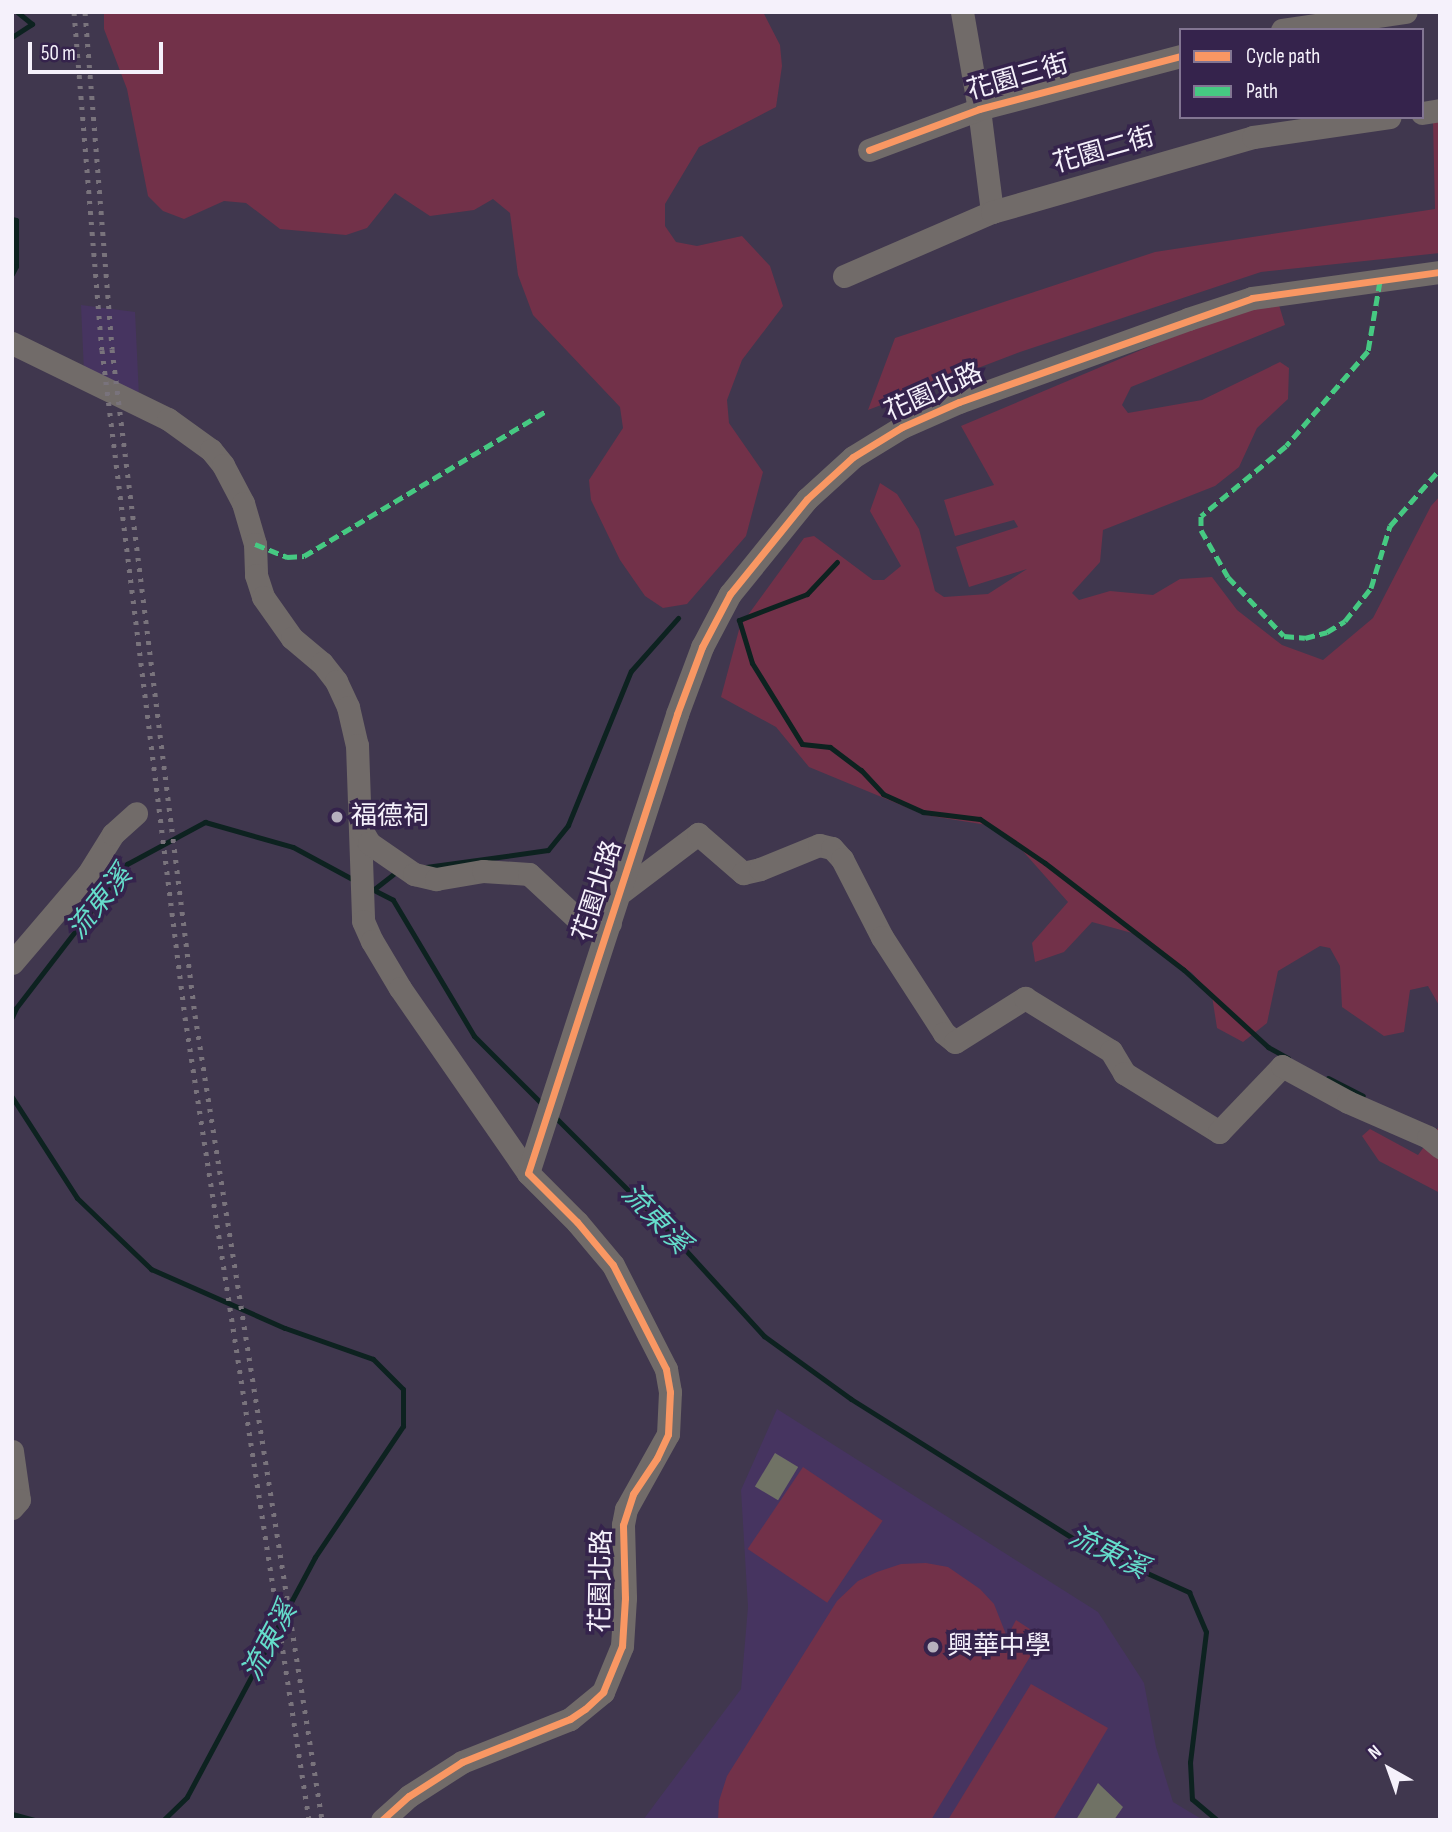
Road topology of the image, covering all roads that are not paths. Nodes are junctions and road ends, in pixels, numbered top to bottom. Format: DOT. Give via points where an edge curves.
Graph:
graph roads {
  1 [pos="962,12"];
  2 [pos="1406,12"];
  3 [pos="1289,23"];
  4 [pos="1179,57"];
  5 [pos="979,109"];
  6 [pos="1376,119"];
  7 [pos="869,150"];
  8 [pos="992,212"];
  9 [pos="1440,272"];
  10 [pos="844,276"];
  11 [pos="12,343"];
  12 [pos="136,813"];
  13 [pos="360,832"];
  14 [pos="620,893"];
  15 [pos="610,923"];
  16 [pos="12,963"];
  17 [pos="1440,1147"];
  18 [pos="529,1172"];
  19 [pos="12,1451"];
  20 [pos="12,1508"];
  21 [pos="382,1820"];
  1 -- 5 [label="street"];
  2 -- 3 [label="street"];
  4 -- 5 [label="street, 花園三街"];
  5 -- 7 [label="street, 花園三街"];
  5 -- 8 [label="street"];
  6 -- 8 [label="street, 花園二街" via="1253,137"];
  8 -- 10 [label="street, 花園二街"];
  9 -- 14 [label="street, 花園北路" via="1252,298 1188,318 959,402 902,427 853,457 807,499 730,594 702,647 677,714"];
  11 -- 13 [label="street" via="168,419 211,450 223,465 243,503 263,597 292,638 336,681 348,707 357,745"];
  12 -- 16 [label="street" via="113,834 88,874"];
  13 -- 15 [label="street" via="414,874 436,879 483,871 529,874 584,925"];
  13 -- 18 [label="street" via="363,921 372,941"];
  14 -- 15 [label="street, 花園北路"];
  14 -- 17 [label="street" via="698,834 743,873 819,845 832,848 883,937 944,1033 955,1042 1025,998 1111,1051 1124,1073 1219,1132 1282,1066"];
  15 -- 18 [label="street, 花園北路"];
  18 -- 21 [label="street, 花園北路" via="612,1265 660,1358 670,1392 668,1434 634,1494 623,1525 622,1646 608,1684 585,1709 462,1762 409,1796"];
  19 -- 20 [label="street" via="19,1500"];
}
